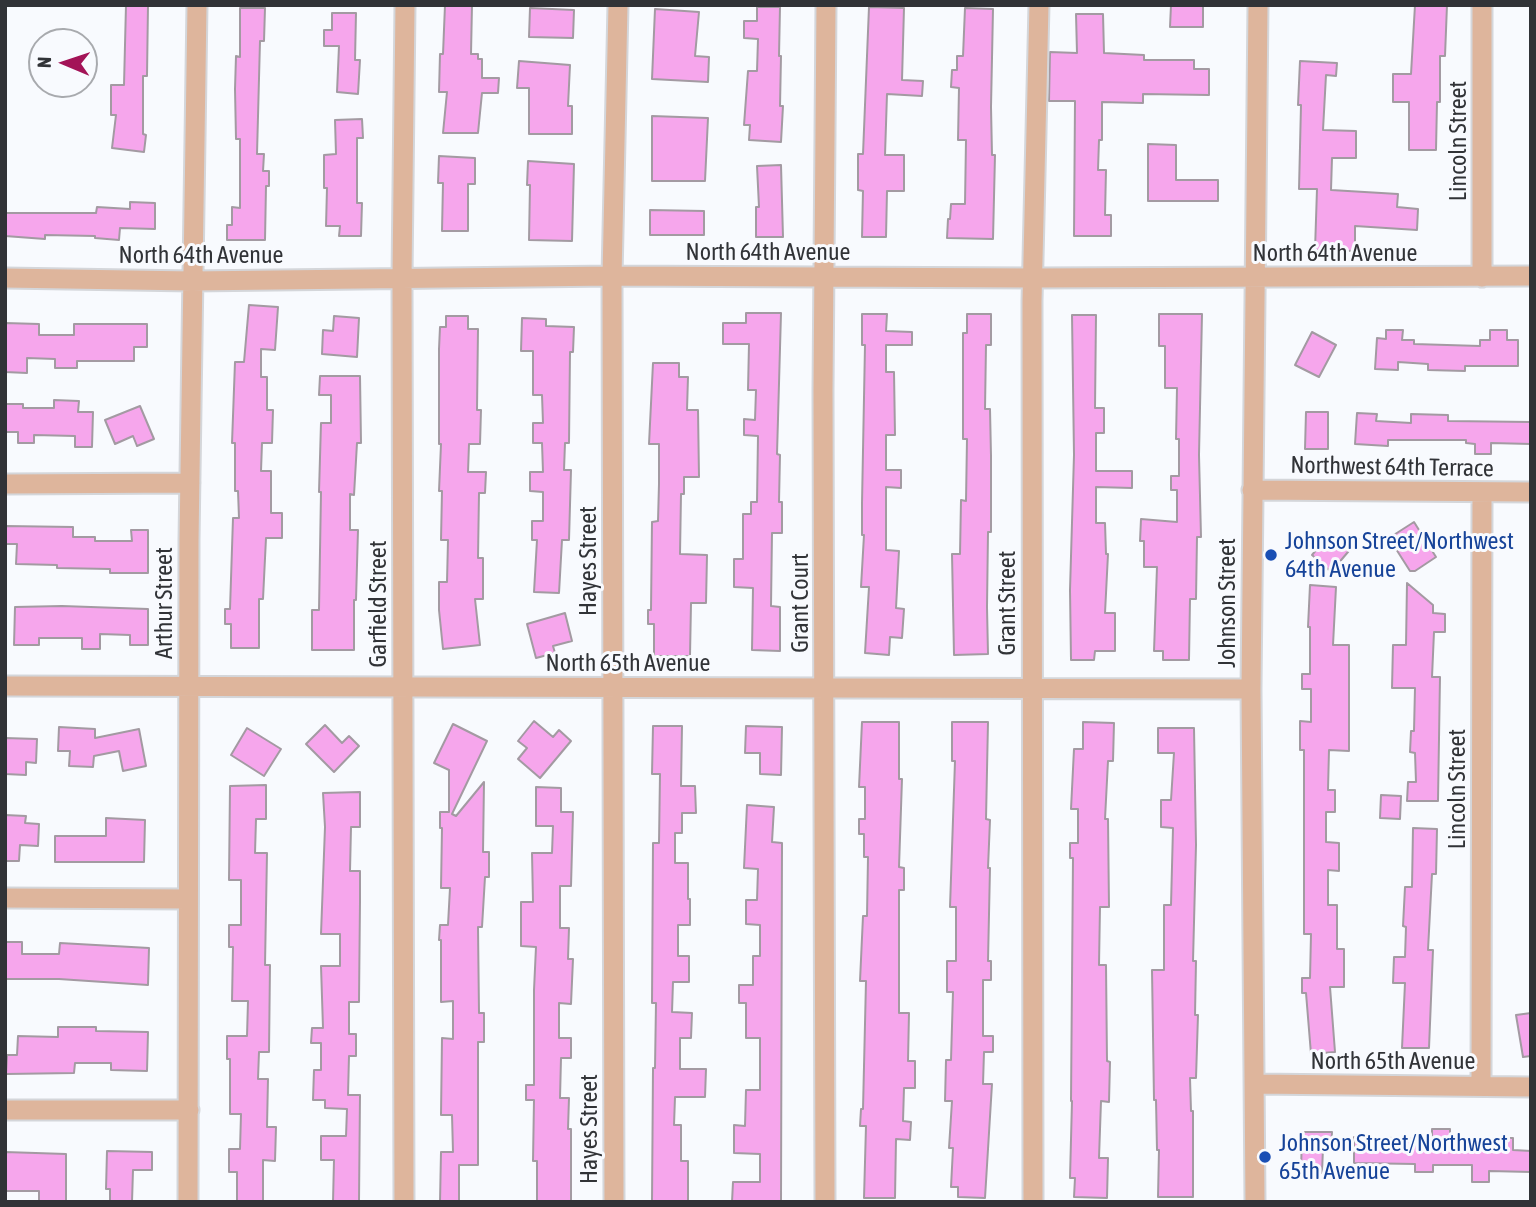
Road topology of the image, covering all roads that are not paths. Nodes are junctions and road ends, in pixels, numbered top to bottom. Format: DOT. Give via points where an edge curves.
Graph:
graph roads {
  1 [pos="197,5"];
  2 [pos="405,5"];
  3 [pos="618,5"];
  4 [pos="827,5"];
  5 [pos="1039,5"];
  6 [pos="1258,5"];
  7 [pos="1482,5"];
  8 [pos="612,276"];
  9 [pos="824,276"];
  10 [pos="1482,276"];
  11 [pos="1531,276"];
  12 [pos="402,277"];
  13 [pos="5,278"];
  14 [pos="1032,278"];
  15 [pos="1255,278"];
  16 [pos="192,281"];
  17 [pos="190,483"];
  18 [pos="5,484"];
  19 [pos="1252,490"];
  20 [pos="1531,492"];
  21 [pos="1482,493"];
  22 [pos="5,686"];
  23 [pos="188,687"];
  24 [pos="612,687"];
  25 [pos="403,688"];
  26 [pos="1032,688"];
  27 [pos="824,689"];
  28 [pos="1251,689"];
  29 [pos="5,898"];
  30 [pos="188,899"];
  31 [pos="1255,1084"];
  32 [pos="1481,1086"];
  33 [pos="1531,1087"];
  34 [pos="5,1110"];
  35 [pos="189,1110"];
  36 [pos="188,1202"];
  37 [pos="404,1202"];
  38 [pos="614,1202"];
  39 [pos="825,1202"];
  40 [pos="1033,1202"];
  41 [pos="1255,1202"];
  1 -- 16 [label="street, Arthur Street"];
  2 -- 12 [label="street, Garfield Street"];
  3 -- 8 [label="street, Hayes Street"];
  4 -- 9 [label="street, Grant Court"];
  5 -- 14 [label="street, Grant Street"];
  6 -- 15 [label="street, Johnson Street"];
  7 -- 10 [label="street, Lincoln Street"];
  8 -- 9 [label="street, North 64th Avenue"];
  8 -- 12 [label="street, North 64th Avenue"];
  8 -- 24 [label="street, Hayes Street"];
  9 -- 14 [label="street, North 64th Avenue"];
  9 -- 27 [label="street, Grant Court"];
  10 -- 11 [label="street, North 64th Avenue"];
  10 -- 15 [label="street, North 64th Avenue"];
  12 -- 16 [label="street, North 64th Avenue"];
  12 -- 25 [label="street, Garfield Street"];
  13 -- 16 [label="street, North 64th Avenue"];
  14 -- 15 [label="street, North 64th Avenue"];
  14 -- 26 [label="street, Grant Street"];
  15 -- 19 [label="street, Johnson Street"];
  16 -- 17 [label="street, Arthur Street"];
  17 -- 18 [label="street"];
  17 -- 23 [label="street, Arthur Street"];
  19 -- 21 [label="street, Northwest 64th Terrace"];
  19 -- 28 [label="street, Johnson Street"];
  20 -- 21 [label="street, Northwest 64th Terrace"];
  21 -- 32 [label="street, Lincoln Street"];
  22 -- 23 [label="street, North 65th Avenue"];
  23 -- 25 [label="street, North 65th Avenue"];
  23 -- 30 [label="street, Arthur Street"];
  24 -- 25 [label="street, North 65th Avenue"];
  24 -- 27 [label="street, North 65th Avenue"];
  24 -- 38 [label="street, Hayes Street"];
  25 -- 37 [label="street, Garfield Street"];
  26 -- 27 [label="street, North 65th Avenue"];
  26 -- 28 [label="street, North 65th Avenue"];
  26 -- 40 [label="street, Grant Street"];
  27 -- 39 [label="street, Grant Court"];
  28 -- 31 [label="street, Johnson Street"];
  29 -- 30 [label="street"];
  30 -- 35 [label="street, Arthur Street"];
  31 -- 32 [label="street, North 65th Avenue"];
  31 -- 41 [label="street, Johnson Street"];
  32 -- 33 [label="street, North 65th Avenue"];
  34 -- 35 [label="street"];
  35 -- 36 [label="street, Arthur Street"];
}
